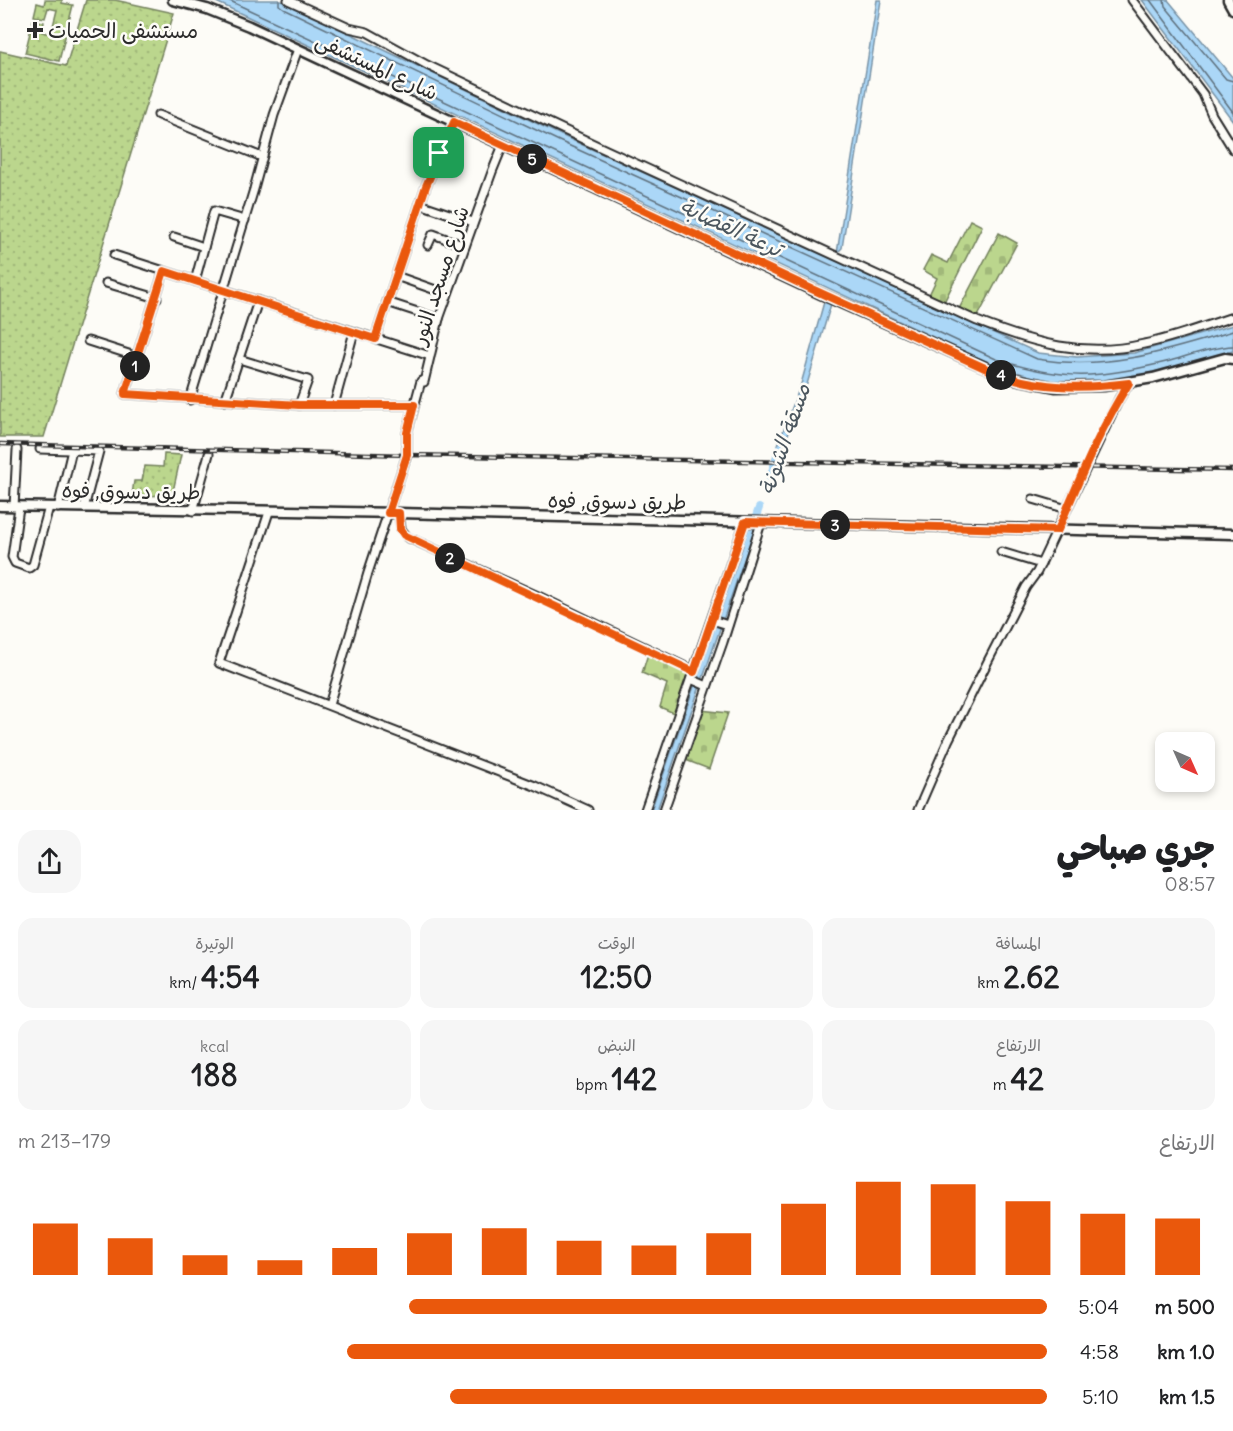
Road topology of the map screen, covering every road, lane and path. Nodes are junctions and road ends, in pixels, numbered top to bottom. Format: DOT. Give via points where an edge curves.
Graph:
graph roads {
  1 [pos="173,0"];
  2 [pos="288,0"];
  3 [pos="1132,0"];
  4 [pos="1228,0"];
  5 [pos="1233,9"];
  6 [pos="298,49"];
  7 [pos="158,115"];
  8 [pos="454,122"];
  9 [pos="503,145"];
  10 [pos="1233,148"];
  11 [pos="262,157"];
  12 [pos="420,204"];
  13 [pos="245,220"];
  14 [pos="473,222"];
  15 [pos="174,237"];
  16 [pos="428,245"];
  17 [pos="465,246"];
  18 [pos="204,247"];
  19 [pos="114,255"];
  20 [pos="164,271"];
  21 [pos="396,276"];
  22 [pos="195,281"];
  23 [pos="106,283"];
  24 [pos="223,290"];
  25 [pos="447,294"];
  26 [pos="157,298"];
  27 [pos="258,301"];
  28 [pos="387,302"];
  29 [pos="1233,316"];
  30 [pos="438,319"];
  31 [pos="354,332"];
  32 [pos="375,339"];
  33 [pos="88,341"];
  34 [pos="430,356"];
  35 [pos="138,357"];
  36 [pos="238,359"];
  37 [pos="1233,359"];
  38 [pos="1129,383"];
  39 [pos="190,400"];
  40 [pos="225,401"];
  41 [pos="299,405"];
  42 [pos="334,405"];
  43 [pos="414,405"];
  44 [pos="40,449"];
  45 [pos="17,450"];
  46 [pos="72,450"];
  47 [pos="209,454"];
  48 [pos="1033,499"];
  49 [pos="0,506"];
  50 [pos="17,507"];
  51 [pos="53,507"];
  52 [pos="84,508"];
  53 [pos="1067,509"];
  54 [pos="193,511"];
  55 [pos="269,512"];
  56 [pos="388,513"];
  57 [pos="399,513"];
  58 [pos="745,522"];
  59 [pos="761,523"];
  60 [pos="1058,530"];
  61 [pos="1233,534"];
  62 [pos="1001,552"];
  63 [pos="1041,564"];
  64 [pos="712,620"];
  65 [pos="728,625"];
  66 [pos="692,675"];
  67 [pos="707,686"];
  68 [pos="329,705"];
  69 [pos="588,810"];
  70 [pos="645,810"];
  71 [pos="664,810"];
  72 [pos="918,810"];
  1 -- 6 [label="main road, شارع المستشفى" via="221,14"];
  2 -- 29 [label="street" via="349,28 367,32 427,65 612,153 1016,336 1052,346 1107,350 1146,344"];
  3 -- 10 [label="street" via="1203,94"];
  4 -- 5 [label="main road"];
  6 -- 8 [label="main road, شارع المستشفى"];
  6 -- 11 [label="street"];
  7 -- 11 [label="street"];
  8 -- 9 [label="main road, شارع المستشفى"];
  8 -- 12 [label="street"];
  9 -- 14 [label="street, شارع مسجد النور"];
  9 -- 38 [label="main road, شارع المستشفى" via="998,374 1055,387"];
  11 -- 13 [label="street"];
  12 -- 14 [label="street"];
  12 -- 21 [label="street"];
  13 -- 18 [label="street" via="214,211"];
  13 -- 24 [label="street"];
  14 -- 17 [label="street, شارع مسجد النور"];
  15 -- 18 [label="street"];
  16 -- 17 [label="street" via="433,234"];
  17 -- 25 [label="street, شارع مسجد النور"];
  18 -- 22 [label="street"];
  19 -- 20 [label="street"];
  20 -- 22 [label="street"];
  20 -- 26 [label="street"];
  21 -- 25 [label="street"];
  21 -- 28 [label="street"];
  22 -- 24 [label="street"];
  23 -- 26 [label="street"];
  24 -- 27 [label="street"];
  24 -- 39 [label="street"];
  25 -- 30 [label="street, شارع مسجد النور"];
  26 -- 35 [label="street"];
  27 -- 31 [label="street"];
  27 -- 36 [label="street"];
  28 -- 30 [label="street"];
  28 -- 32 [label="street"];
  30 -- 34 [label="street, شارع مسجد النور"];
  31 -- 32 [label="street"];
  31 -- 42 [label="street"];
  32 -- 34 [label="street"];
  33 -- 35 [label="street"];
  34 -- 43 [label="street, شارع مسجد النور"];
  35 -- 39 [label="street" via="125,394"];
  36 -- 40 [label="street"];
  36 -- 41 [label="street" via="308,380"];
  37 -- 38 [label="main road, شارع المستشفى"];
  38 -- 53 [label="street"];
  39 -- 40 [label="street"];
  40 -- 41 [label="street"];
  41 -- 42 [label="street"];
  42 -- 43 [label="street"];
  43 -- 56 [label="street, شارع مسجد النور" via="407,433 407,455"];
  44 -- 46 [label="street"];
  45 -- 50 [label="street"];
  46 -- 51 [label="street"];
  46 -- 52 [label="street" via="99,451"];
  47 -- 54 [label="street"];
  48 -- 53 [label="street"];
  49 -- 50 [label="main road, طريق دسوق, فوه"];
  50 -- 51 [label="main road, طريق دسوق, فوه"];
  50 -- 51 [label="street" via="12,557 15,563 29,568"];
  51 -- 52 [label="main road, طريق دسوق, فوه"];
  52 -- 54 [label="main road, طريق دسوق, فوه"];
  53 -- 60 [label="street"];
  54 -- 55 [label="main road, طريق دسوق, فوه"];
  55 -- 56 [label="main road, طريق دسوق, فوه"];
  55 -- 68 [label="street" via="219,663"];
  56 -- 57 [label="main road, طريق دسوق, فوه"];
  56 -- 68 [label="street, شارع مسجد النور"];
  57 -- 58 [label="main road, طريق دسوق, فوه"];
  57 -- 66 [label="street" via="400,529 407,537 538,596"];
  58 -- 59 [label="main road, طريق دسوق, فوه"];
  58 -- 64 [label="street"];
  59 -- 60 [label="main road, طريق دسوق, فوه"];
  59 -- 65 [label="street"];
  60 -- 61 [label="main road, طريق دسوق, فوه"];
  60 -- 63 [label="street"];
  62 -- 63 [label="street"];
  63 -- 72 [label="street" via="948,741"];
  64 -- 65 [label="street"];
  64 -- 66 [label="street"];
  65 -- 67 [label="street"];
  66 -- 67 [label="street"];
  66 -- 70 [label="street"];
  67 -- 71 [label="street"];
  68 -- 69 [label="street"];
}
